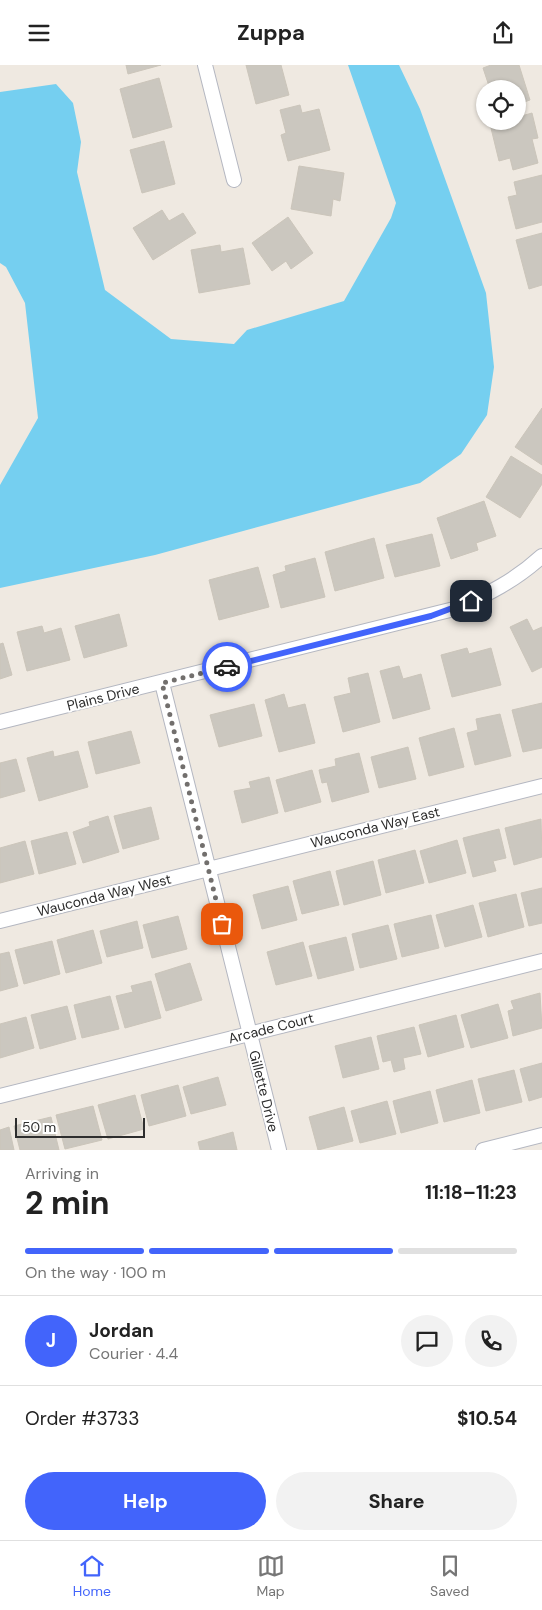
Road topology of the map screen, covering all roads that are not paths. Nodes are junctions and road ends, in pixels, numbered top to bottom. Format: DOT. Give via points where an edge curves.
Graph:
graph roads {
  1 [pos="206,65"];
  2 [pos="234,180"];
  3 [pos="542,556"];
  4 [pos="162,683"];
  5 [pos="0,722"];
  6 [pos="542,786"];
  7 [pos="208,869"];
  8 [pos="0,921"];
  9 [pos="542,961"];
  10 [pos="250,1034"];
  11 [pos="0,1096"];
  12 [pos="542,1135"];
  13 [pos="279,1150"];
  14 [pos="483,1150"];
  1 -- 2 [label="street"];
  3 -- 4 [label="street, Plains Drive" via="509,582 454,609"];
  4 -- 5 [label="street, Plains Drive"];
  4 -- 7 [label="street, Gillette Drive"];
  6 -- 7 [label="street, Wauconda Way East"];
  7 -- 8 [label="street, Wauconda Way West"];
  7 -- 10 [label="street, Gillette Drive"];
  9 -- 10 [label="street, Arcade Court"];
  10 -- 11 [label="street, Arcade Court"];
  10 -- 13 [label="street, Gillette Drive"];
  12 -- 14 [label="street"];
}
